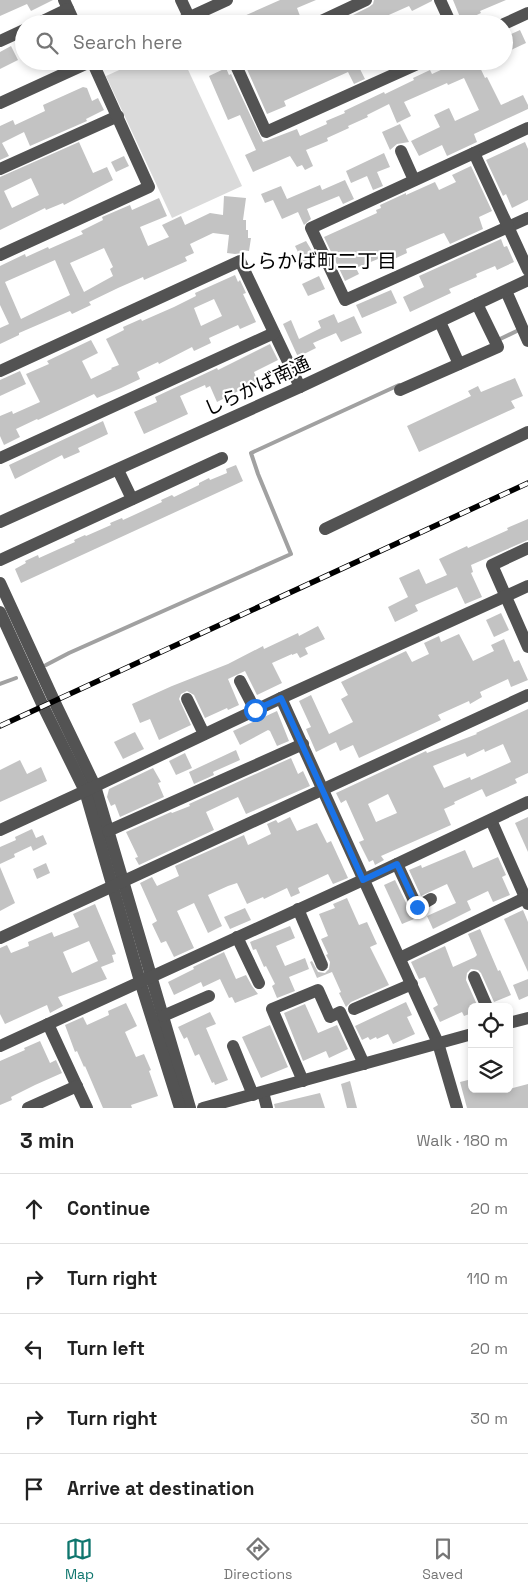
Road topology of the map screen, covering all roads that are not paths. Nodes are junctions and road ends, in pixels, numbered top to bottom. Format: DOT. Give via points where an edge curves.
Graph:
graph roads {
  1 [pos="181,0"];
  2 [pos="227,0"];
  3 [pos="366,0"];
  4 [pos="440,0"];
  5 [pos="66,5"];
  6 [pos="528,13"];
  7 [pos="51,15"];
  8 [pos="188,15"];
  9 [pos="195,15"];
  10 [pos="334,15"];
  11 [pos="447,15"];
  12 [pos="513,20"];
  13 [pos="15,34"];
  14 [pos="0,41"];
  15 [pos="72,70"];
  16 [pos="96,70"];
  17 [pos="238,70"];
  18 [pos="404,70"];
  19 [pos="0,103"];
  20 [pos="118,116"];
  21 [pos="528,128"];
  22 [pos="401,151"];
  23 [pos="474,152"];
  24 [pos="0,169"];
  25 [pos="414,180"];
  26 [pos="528,218"];
  27 [pos="508,227"];
  28 [pos="0,255"];
  29 [pos="528,270"];
  30 [pos="528,280"];
  31 [pos="506,291"];
  32 [pos="477,304"];
  33 [pos="440,322"];
  34 [pos="274,333"];
  35 [pos="527,337"];
  36 [pos="459,364"];
  37 [pos="0,371"];
  38 [pos="300,387"];
  39 [pos="400,390"];
  40 [pos="528,432"];
  41 [pos="0,458"];
  42 [pos="222,458"];
  43 [pos="118,470"];
  44 [pos="132,499"];
  45 [pos="0,522"];
  46 [pos="325,529"];
  47 [pos="528,548"];
  48 [pos="0,560"];
  49 [pos="0,583"];
  50 [pos="528,586"];
  51 [pos="505,596"];
  52 [pos="0,612"];
  53 [pos="528,647"];
  54 [pos="240,681"];
  55 [pos="528,695"];
  56 [pos="281,698"];
  57 [pos="187,699"];
  58 [pos="255,710"];
  59 [pos="204,734"];
  60 [pos="303,744"];
  61 [pos="90,788"];
  62 [pos="323,788"];
  63 [pos="528,802"];
  64 [pos="491,820"];
  65 [pos="0,830"];
  66 [pos="108,831"];
  67 [pos="397,864"];
  68 [pos="363,880"];
  69 [pos="118,884"];
  70 [pos="431,899"];
  71 [pos="527,901"];
  72 [pos="298,909"];
  73 [pos="237,936"];
  74 [pos="0,938"];
  75 [pos="400,958"];
  76 [pos="322,965"];
  77 [pos="146,978"];
  78 [pos="474,978"];
  79 [pos="259,983"];
  80 [pos="412,984"];
  81 [pos="209,996"];
  82 [pos="485,1003"];
  83 [pos="354,1009"];
  84 [pos="163,1016"];
  85 [pos="528,1018"];
  86 [pos="513,1023"];
  87 [pos="48,1024"];
  88 [pos="468,1035"];
  89 [pos="438,1043"];
  90 [pos="0,1046"];
  91 [pos="233,1046"];
  92 [pos="364,1064"];
  93 [pos="303,1081"];
  94 [pos="77,1086"];
  95 [pos="258,1093"];
  96 [pos="28,1108"];
  97 [pos="88,1108"];
  98 [pos="180,1108"];
  99 [pos="190,1108"];
  100 [pos="203,1108"];
  101 [pos="267,1108"];
  102 [pos="457,1108"];
  1 -- 8 [label="street"];
  2 -- 9 [label="street"];
  3 -- 10 [label="street"];
  4 -- 11 [label="street"];
  5 -- 7 [label="street"];
  6 -- 12 [label="street"];
  13 -- 14 [label="street"];
  15 -- 19 [label="street"];
  16 -- 20 [label="street"];
  17 -- 18 [label="street" via="266,132"];
  20 -- 24 [label="street"];
  20 -- 28 [label="street" via="148,187"];
  21 -- 23 [label="street"];
  22 -- 25 [label="street"];
  23 -- 25 [label="street"];
  23 -- 27 [label="street"];
  25 -- 27 [label="street" via="311,228 345,300"];
  26 -- 27 [label="street"];
  27 -- 29 [label="street"];
  30 -- 31 [label="street, しらかば南通"];
  31 -- 32 [label="street, しらかば南通"];
  31 -- 35 [label="street"];
  32 -- 33 [label="street, しらかば南通"];
  32 -- 36 [label="street" via="498,347"];
  33 -- 36 [label="street"];
  33 -- 38 [label="street, しらかば南通"];
  34 -- 37 [label="street" via="240,261"];
  34 -- 38 [label="street"];
  34 -- 41 [label="street"];
  36 -- 39 [label="street"];
  38 -- 43 [label="street, しらかば南通"];
  40 -- 46 [label="street"];
  42 -- 44 [label="street"];
  43 -- 44 [label="street"];
  43 -- 45 [label="street, しらかば南通"];
  44 -- 48 [label="street"];
  47 -- 51 [label="street" via="492,565"];
  49 -- 61 [label="street"];
  50 -- 51 [label="street"];
  51 -- 53 [label="street"];
  51 -- 56 [label="street"];
  52 -- 61 [label="street" via="43,706"];
  54 -- 58 [label="street"];
  55 -- 62 [label="street"];
  56 -- 58 [label="street"];
  56 -- 60 [label="street"];
  57 -- 59 [label="street"];
  58 -- 59 [label="street"];
  59 -- 61 [label="street"];
  60 -- 62 [label="street"];
  60 -- 66 [label="street"];
  61 -- 65 [label="street"];
  61 -- 66 [label="street"];
  61 -- 69 [label="street"];
  62 -- 68 [label="street"];
  62 -- 69 [label="street"];
  63 -- 64 [label="street"];
  64 -- 67 [label="street"];
  64 -- 71 [label="street"];
  66 -- 69 [label="street"];
  67 -- 68 [label="street"];
  67 -- 70 [label="street" via="417,907"];
  68 -- 72 [label="street"];
  68 -- 75 [label="street"];
  69 -- 74 [label="street"];
  69 -- 77 [label="street"];
  71 -- 75 [label="street"];
  72 -- 73 [label="street"];
  72 -- 76 [label="street"];
  73 -- 77 [label="street"];
  73 -- 79 [label="street"];
  75 -- 80 [label="street"];
  77 -- 84 [label="street"];
  77 -- 87 [label="street"];
  77 -- 98 [label="street"];
  78 -- 82 [label="street"];
  80 -- 83 [label="street"];
  80 -- 89 [label="street"];
  81 -- 84 [label="street"];
  84 -- 99 [label="street"];
  85 -- 86 [label="street"];
  87 -- 90 [label="street"];
  87 -- 94 [label="street"];
  88 -- 89 [label="street"];
  89 -- 92 [label="street"];
  89 -- 102 [label="street"];
  91 -- 95 [label="street"];
  92 -- 93 [label="street"];
  92 -- 93 [label="street" via="340,1012 330,1017 318,990 272,1009"];
  93 -- 95 [label="street"];
  94 -- 96 [label="street"];
  94 -- 97 [label="street"];
  95 -- 100 [label="street"];
  95 -- 101 [label="street"];
}
